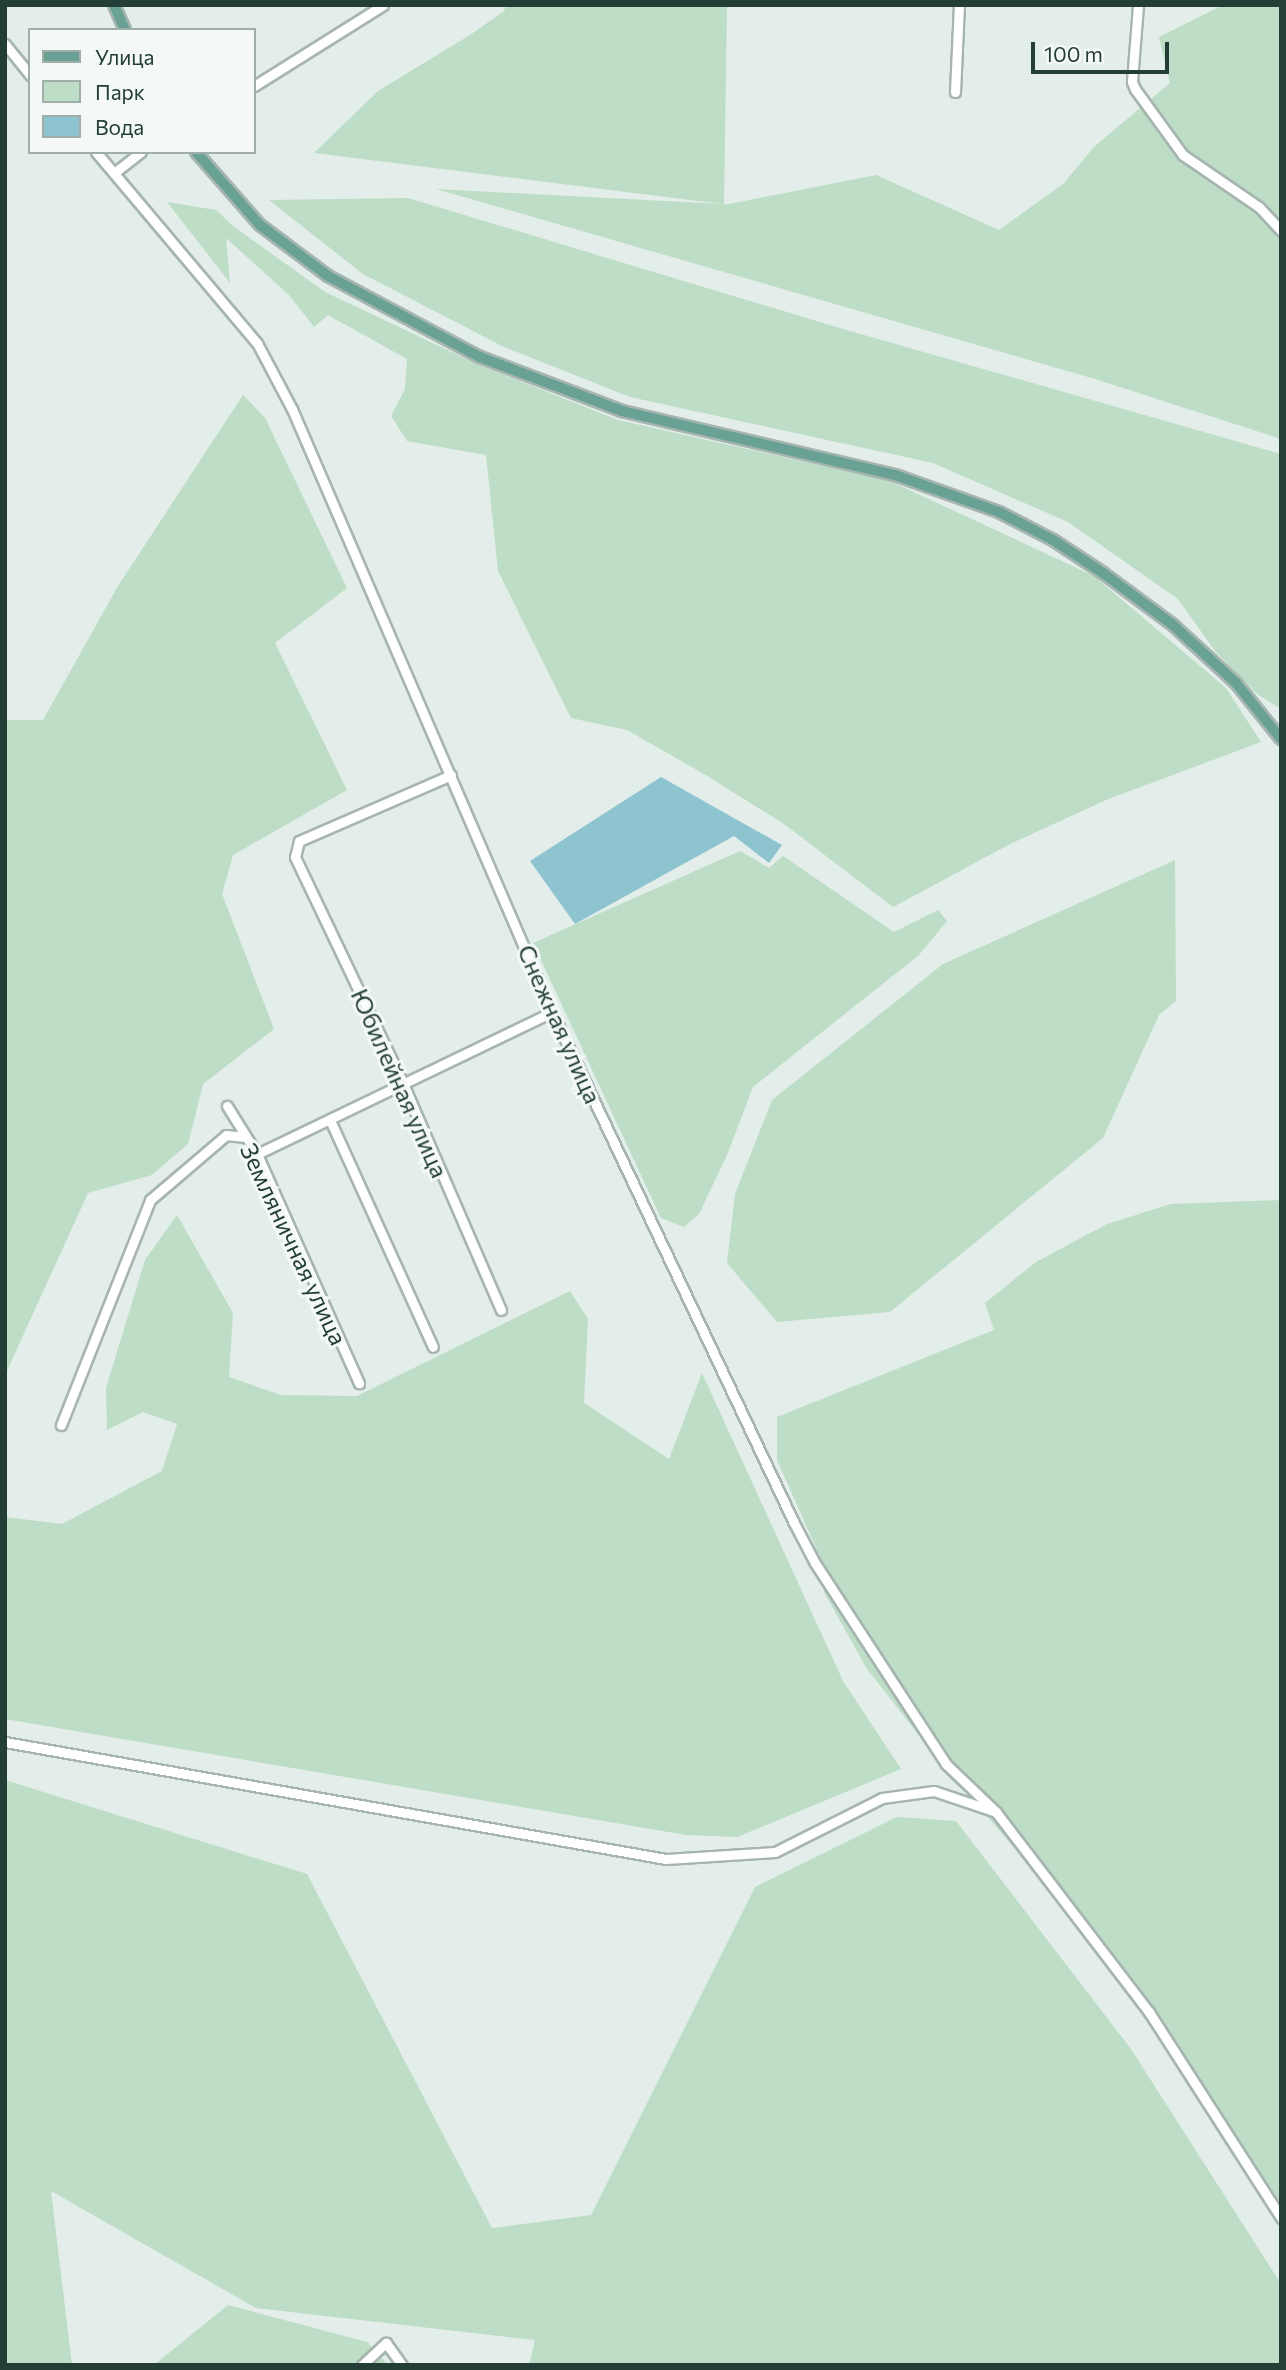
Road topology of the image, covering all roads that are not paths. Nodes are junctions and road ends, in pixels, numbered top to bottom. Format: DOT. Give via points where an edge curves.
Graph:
graph roads {
  1 [pos="114,5"];
  2 [pos="383,5"];
  3 [pos="959,5"];
  4 [pos="1139,5"];
  5 [pos="124,28"];
  6 [pos="5,44"];
  7 [pos="28,73"];
  8 [pos="256,85"];
  9 [pos="955,92"];
  10 [pos="98,154"];
  11 [pos="138,154"];
  12 [pos="197,154"];
  13 [pos="114,173"];
  14 [pos="1281,231"];
  15 [pos="1281,739"];
  16 [pos="451,775"];
  17 [pos="552,1012"];
  18 [pos="404,1086"];
  19 [pos="228,1106"];
  20 [pos="330,1120"];
  21 [pos="245,1137"];
  22 [pos="257,1154"];
  23 [pos="501,1310"];
  24 [pos="433,1348"];
  25 [pos="359,1383"];
  26 [pos="61,1425"];
  27 [pos="5,1742"];
  28 [pos="996,1812"];
  29 [pos="1281,2218"];
  30 [pos="362,2365"];
  31 [pos="402,2365"];
  1 -- 5 [label="main road"];
  2 -- 8 [label="street"];
  3 -- 9 [label="street"];
  4 -- 14 [label="street" via="1135,89 1183,155 1259,207"];
  6 -- 7 [label="street"];
  10 -- 13 [label="street, Снежная улица"];
  11 -- 13 [label="street"];
  12 -- 15 [label="main road" via="260,225 328,276 480,357 621,411 895,475 999,512 1053,540 1173,625 1236,683"];
  13 -- 16 [label="street, Снежная улица" via="257,343 292,409"];
  16 -- 17 [label="street, Снежная улица"];
  16 -- 18 [label="street, Юбилейная улица" via="299,841 295,857"];
  17 -- 18 [label="street"];
  17 -- 28 [label="street, Снежная улица" via="815,1563 946,1764"];
  18 -- 20 [label="street"];
  18 -- 23 [label="street, Юбилейная улица"];
  19 -- 21 [label="street, Земляничная улица"];
  20 -- 22 [label="street"];
  20 -- 24 [label="street"];
  21 -- 22 [label="street, Земляничная улица"];
  21 -- 26 [label="street" via="226,1135 150,1200"];
  22 -- 25 [label="street, Земляничная улица"];
  27 -- 28 [label="street" via="666,1860 775,1852 847,1813 895,1796 934,1791"];
  28 -- 29 [label="street, Снежная улица" via="1149,2012"];
  30 -- 31 [label="street" via="386,2343"];
}
